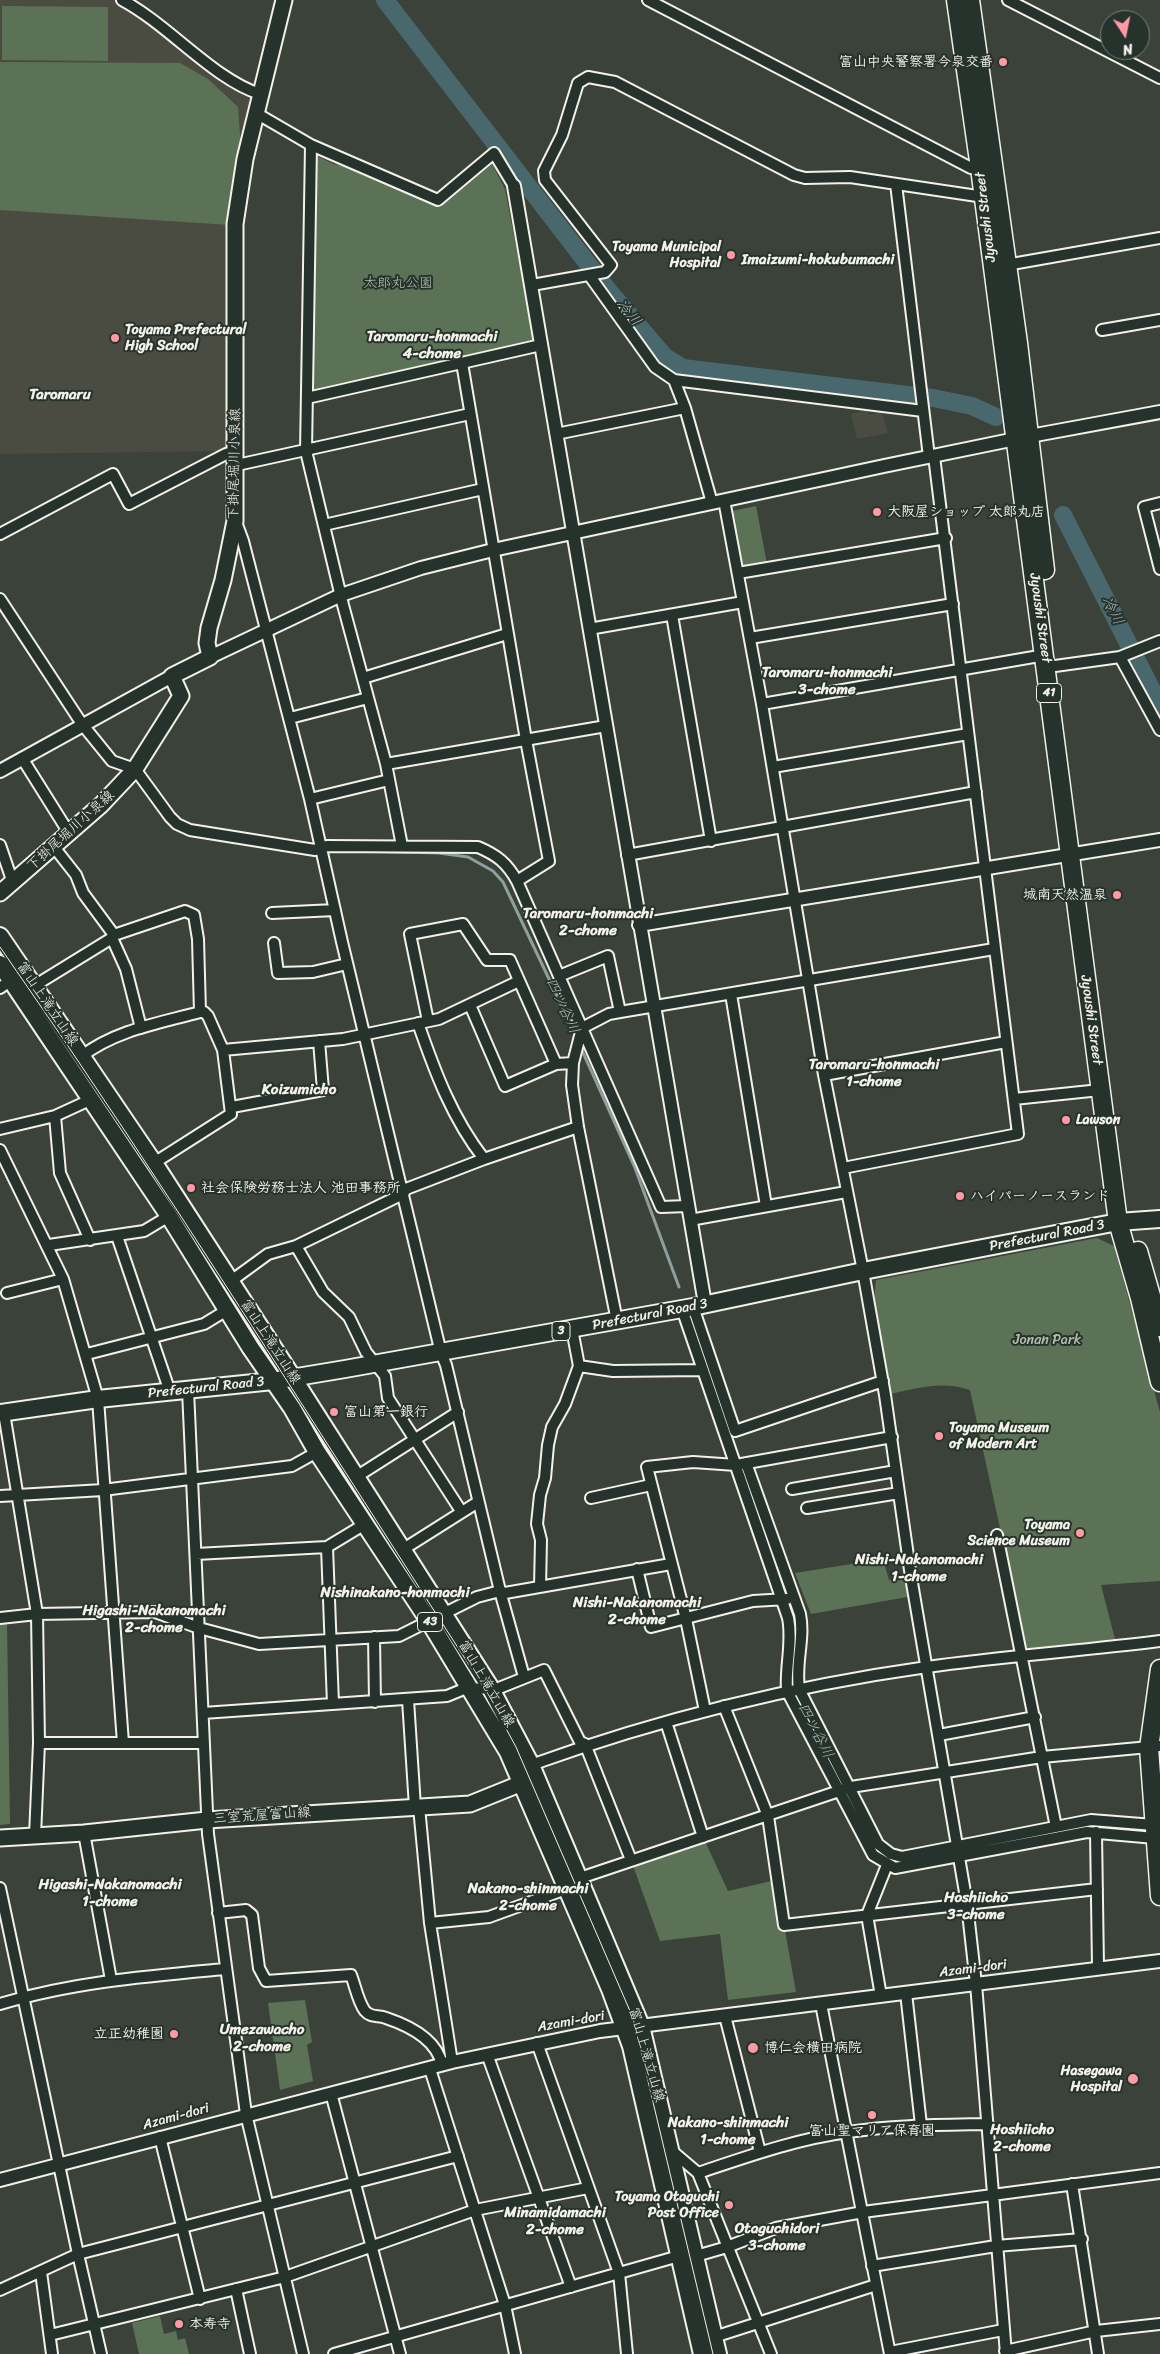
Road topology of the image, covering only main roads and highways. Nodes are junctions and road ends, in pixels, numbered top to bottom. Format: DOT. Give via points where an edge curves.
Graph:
graph roads {
  1 [pos="284,0"];
  2 [pos="956,0"];
  3 [pos="970,0"];
  4 [pos="1022,438"];
  5 [pos="1075,853"];
  6 [pos="0,893"];
  7 [pos="0,936"];
  8 [pos="0,964"];
  9 [pos="6,984"];
  10 [pos="1160,1219"];
  11 [pos="1123,1222"];
  12 [pos="1157,1306"];
  13 [pos="1160,1327"];
  14 [pos="293,1378"];
  15 [pos="273,1380"];
  16 [pos="1160,1382"];
  17 [pos="2,1413"];
  18 [pos="436,1618"];
  19 [pos="1160,1669"];
  20 [pos="1155,1747"];
  21 [pos="522,1783"];
  22 [pos="0,1838"];
  23 [pos="1160,1896"];
  24 [pos="633,2027"];
  25 [pos="702,2354"];
  26 [pos="718,2354"];
  1 -- 6 [label="main road, 下掛尾堀川小泉線" via="245,159 235,224 235,521 223,580 208,628 210,657 172,676 181,696 135,769 101,805"];
  2 -- 4 [label="highway, Jyoushi Street / 41"];
  3 -- 4 [label="highway, Jyoushi Street / 41" via="1006,265"];
  4 -- 5 [label="highway, Jyoushi Street / 41"];
  5 -- 11 [label="highway, Jyoushi Street / 41"];
  5 -- 11 [label="highway, Jyoushi Street / 41" via="1100,1090"];
  7 -- 14 [label="main road, 富山上滝立山線 / 43" via="154,1163"];
  8 -- 9 [label="main road, 富山上滝立山線 / 43"];
  9 -- 15 [label="main road, 富山上滝立山線 / 43" via="92,1099"];
  10 -- 11 [label="main road, Prefectural Road 3"];
  11 -- 12 [label="highway, Jyoushi Street / 41"];
  11 -- 14 [label="main road, Prefectural Road 3 / 3" via="693,1307"];
  11 -- 16 [label="highway, Jyoushi Street / 41"];
  12 -- 13 [label="highway, Jyoushi Street / 41"];
  14 -- 15 [label="main road, Prefectural Road 3 / 3"];
  14 -- 18 [label="main road, 富山上滝立山線 / 43" via="402,1550"];
  15 -- 17 [label="main road, Prefectural Road 3 / 3" via="98,1398"];
  15 -- 18 [label="main road, 富山上滝立山線 / 43" via="365,1524"];
  18 -- 21 [label="main road, 富山上滝立山線 / 43"];
  18 -- 24 [label="main road, 富山上滝立山線 / 43" via="490,1687 531,1765 580,1878"];
  19 -- 20 [label="highway"];
  20 -- 23 [label="highway" via="1155,1831"];
  21 -- 22 [label="main road, 三室荒屋富山線" via="470,1804 206,1820"];
  21 -- 24 [label="main road, 富山上滝立山線 / 43" via="566,1889"];
  24 -- 25 [label="main road, 富山上滝立山線 / 43"];
  24 -- 26 [label="main road, 富山上滝立山線 / 43" via="670,2149"];
}
